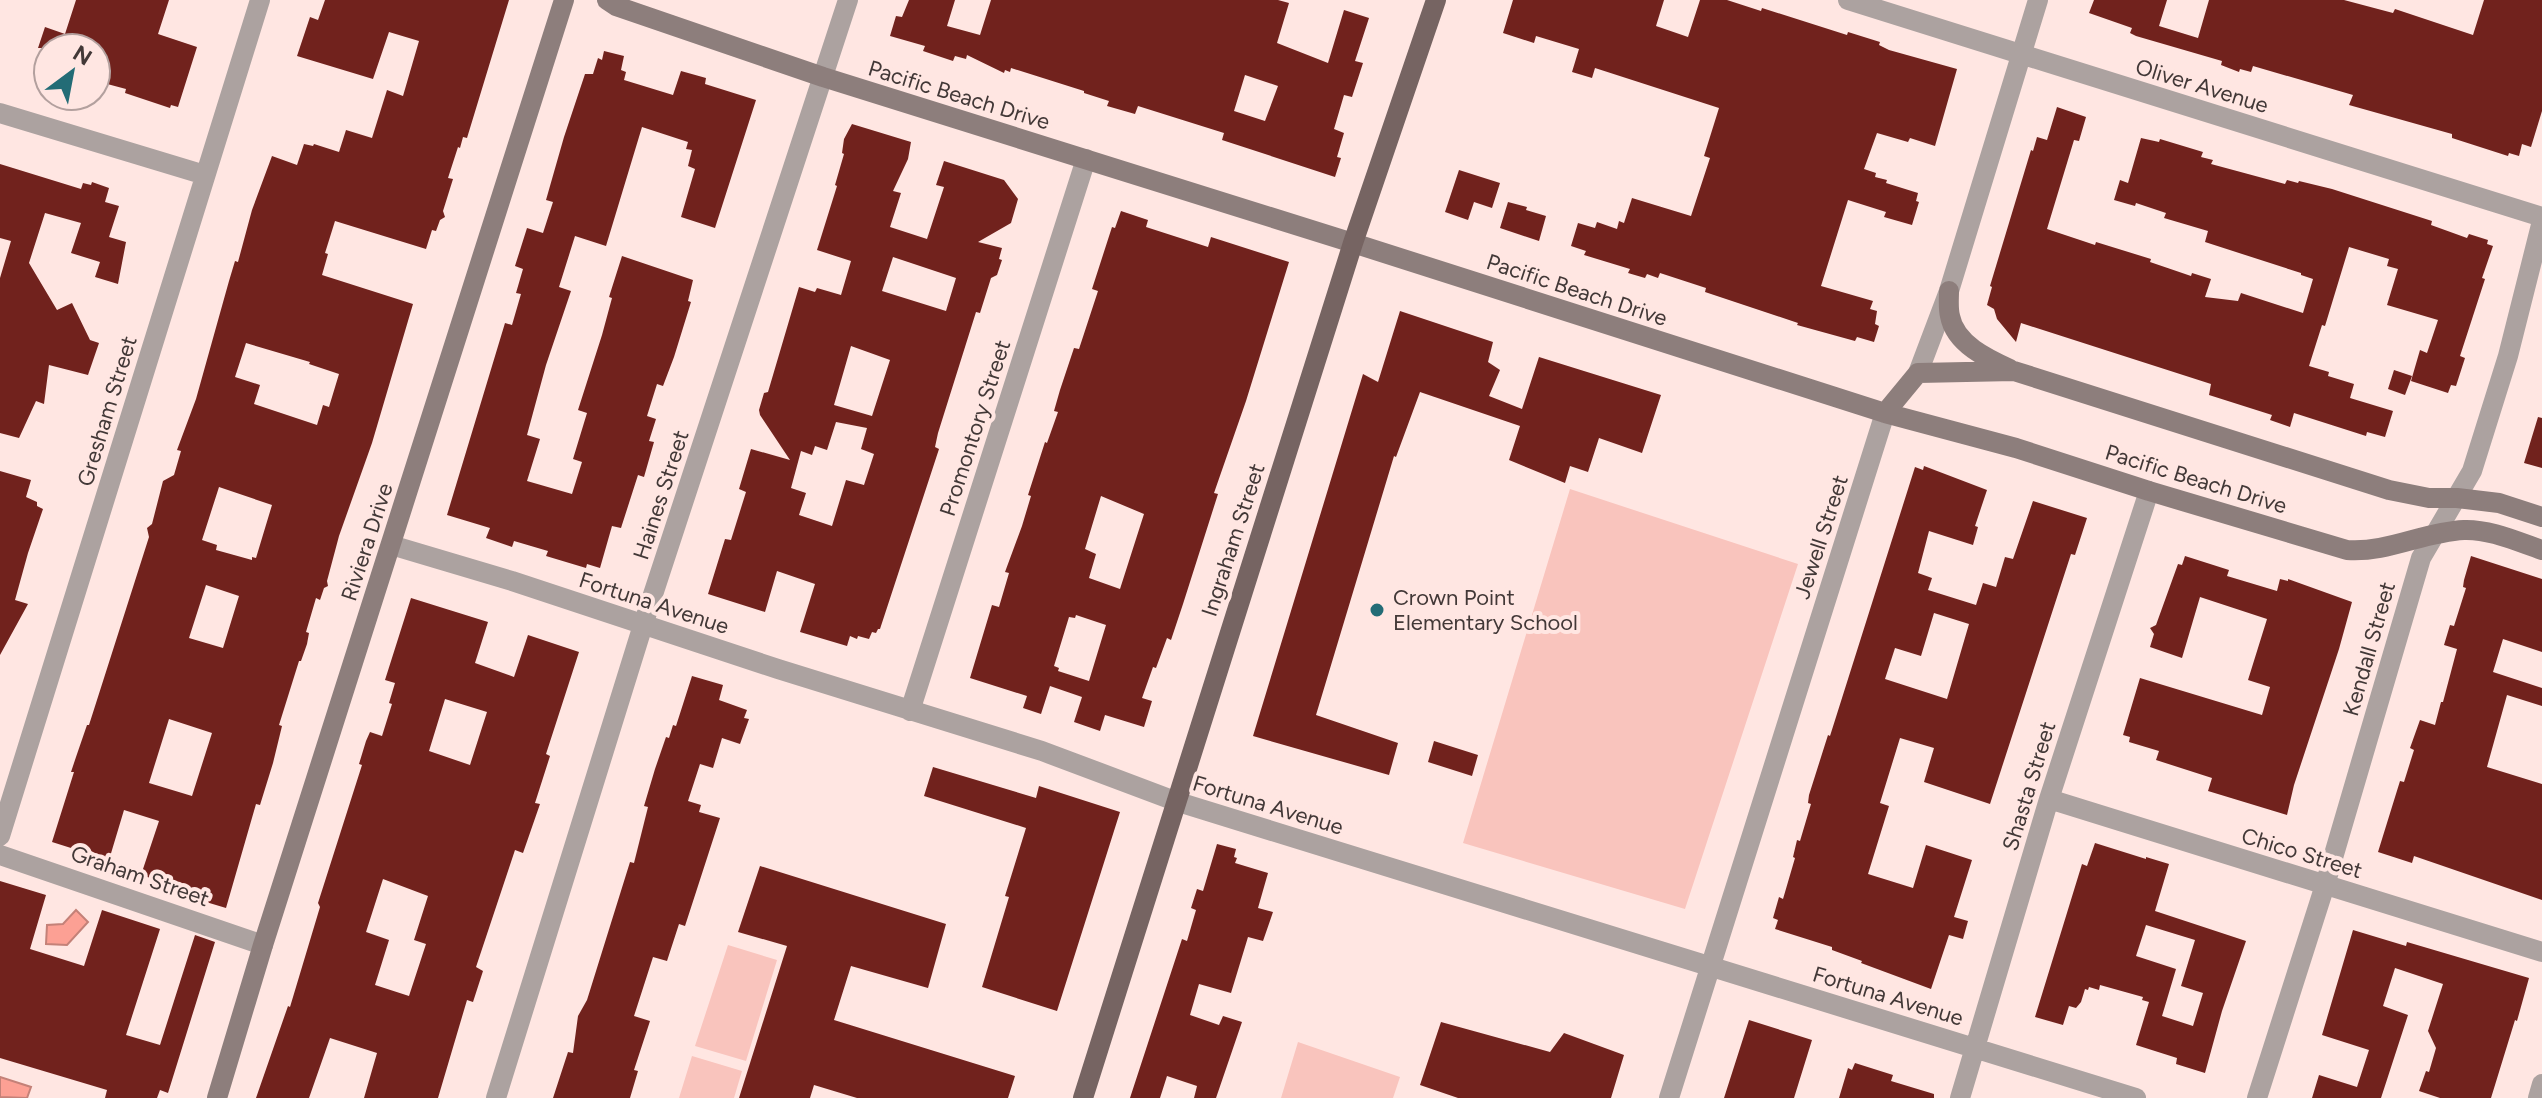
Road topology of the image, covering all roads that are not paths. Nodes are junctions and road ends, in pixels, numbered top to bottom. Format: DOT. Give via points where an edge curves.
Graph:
graph roads {
  1 [pos="260,0"];
  2 [pos="564,0"];
  3 [pos="607,0"];
  4 [pos="848,0"];
  5 [pos="1436,0"];
  6 [pos="1848,0"];
  7 [pos="2038,0"];
  8 [pos="2021,55"];
  9 [pos="823,77"];
  10 [pos="0,113"];
  11 [pos="1086,159"];
  12 [pos="205,175"];
  13 [pos="2542,219"];
  14 [pos="1353,243"];
  15 [pos="1949,291"];
  16 [pos="2014,371"];
  17 [pos="1918,373"];
  18 [pos="1885,413"];
  19 [pos="2149,491"];
  20 [pos="2457,498"];
  21 [pos="2542,517"];
  22 [pos="2434,535"];
  23 [pos="391,545"];
  24 [pos="2542,550"];
  25 [pos="643,625"];
  26 [pos="910,711"];
  27 [pos="2049,799"];
  28 [pos="1175,801"];
  29 [pos="0,836"];
  30 [pos="0,855"];
  31 [pos="2325,885"];
  32 [pos="263,945"];
  33 [pos="2542,952"];
  34 [pos="1710,967"];
  35 [pos="1976,1048"];
  36 [pos="2542,1084"];
  37 [pos="217,1098"];
  38 [pos="496,1098"];
  39 [pos="1083,1098"];
  40 [pos="1669,1098"];
  41 [pos="1960,1098"];
  42 [pos="2136,1098"];
  43 [pos="2257,1098"];
  44 [pos="2538,1098"];
  1 -- 12 [label="street, Gresham Street"];
  2 -- 23 [label="street, Riviera Drive"];
  3 -- 9 [label="street, Pacific Beach Drive"];
  4 -- 9 [label="street, Haines Street"];
  5 -- 14 [label="main road, Ingraham Street"];
  6 -- 8 [label="street, Oliver Avenue"];
  7 -- 8 [label="street, Jewell Street"];
  8 -- 13 [label="street, Oliver Avenue"];
  8 -- 15 [label="street, Jewell Street"];
  9 -- 11 [label="street, Pacific Beach Drive"];
  9 -- 25 [label="street, Haines Street"];
  10 -- 12 [label="street"];
  11 -- 14 [label="street, Pacific Beach Drive"];
  11 -- 26 [label="street, Promontory Street"];
  12 -- 29 [label="street, Gresham Street"];
  13 -- 20 [label="street, Kendall Street" via="2508,356 2472,471"];
  14 -- 18 [label="street, Pacific Beach Drive"];
  14 -- 28 [label="main road, Ingraham Street"];
  15 -- 16 [label="street" via="1950,319 1961,337 1984,357"];
  15 -- 17 [label="street, Jewell Street"];
  16 -- 17 [label="street"];
  16 -- 20 [label="street" via="2389,490"];
  17 -- 18 [label="street, Jewell Street"];
  18 -- 19 [label="street, Pacific Beach Drive"];
  18 -- 34 [label="street, Jewell Street"];
  19 -- 22 [label="street, Pacific Beach Drive" via="2347,550 2368,552"];
  19 -- 27 [label="street, Shasta Street"];
  20 -- 21 [label="street" via="2499,503"];
  20 -- 22 [label="street, Kendall Street"];
  22 -- 24 [label="street, Pacific Beach Drive" via="2481,531"];
  22 -- 31 [label="street, Kendall Street" via="2421,558"];
  23 -- 25 [label="street, Fortuna Avenue"];
  23 -- 32 [label="street, Riviera Drive"];
  25 -- 26 [label="street, Fortuna Avenue"];
  25 -- 38 [label="street, Haines Street"];
  26 -- 28 [label="street, Fortuna Avenue" via="1042,751"];
  27 -- 31 [label="street, Chico Street"];
  27 -- 35 [label="street, Shasta Street"];
  28 -- 34 [label="street, Fortuna Avenue"];
  28 -- 39 [label="main road, Ingraham Street"];
  30 -- 32 [label="street, Graham Street"];
  31 -- 33 [label="street, Chico Street"];
  31 -- 43 [label="street, Kendall Street"];
  32 -- 37 [label="street, Riviera Drive"];
  34 -- 35 [label="street, Fortuna Avenue"];
  34 -- 40 [label="street, Jewell Street"];
  35 -- 41 [label="street, Shasta Street"];
  35 -- 42 [label="street, Fortuna Avenue"];
  36 -- 44 [label="street"];
}
